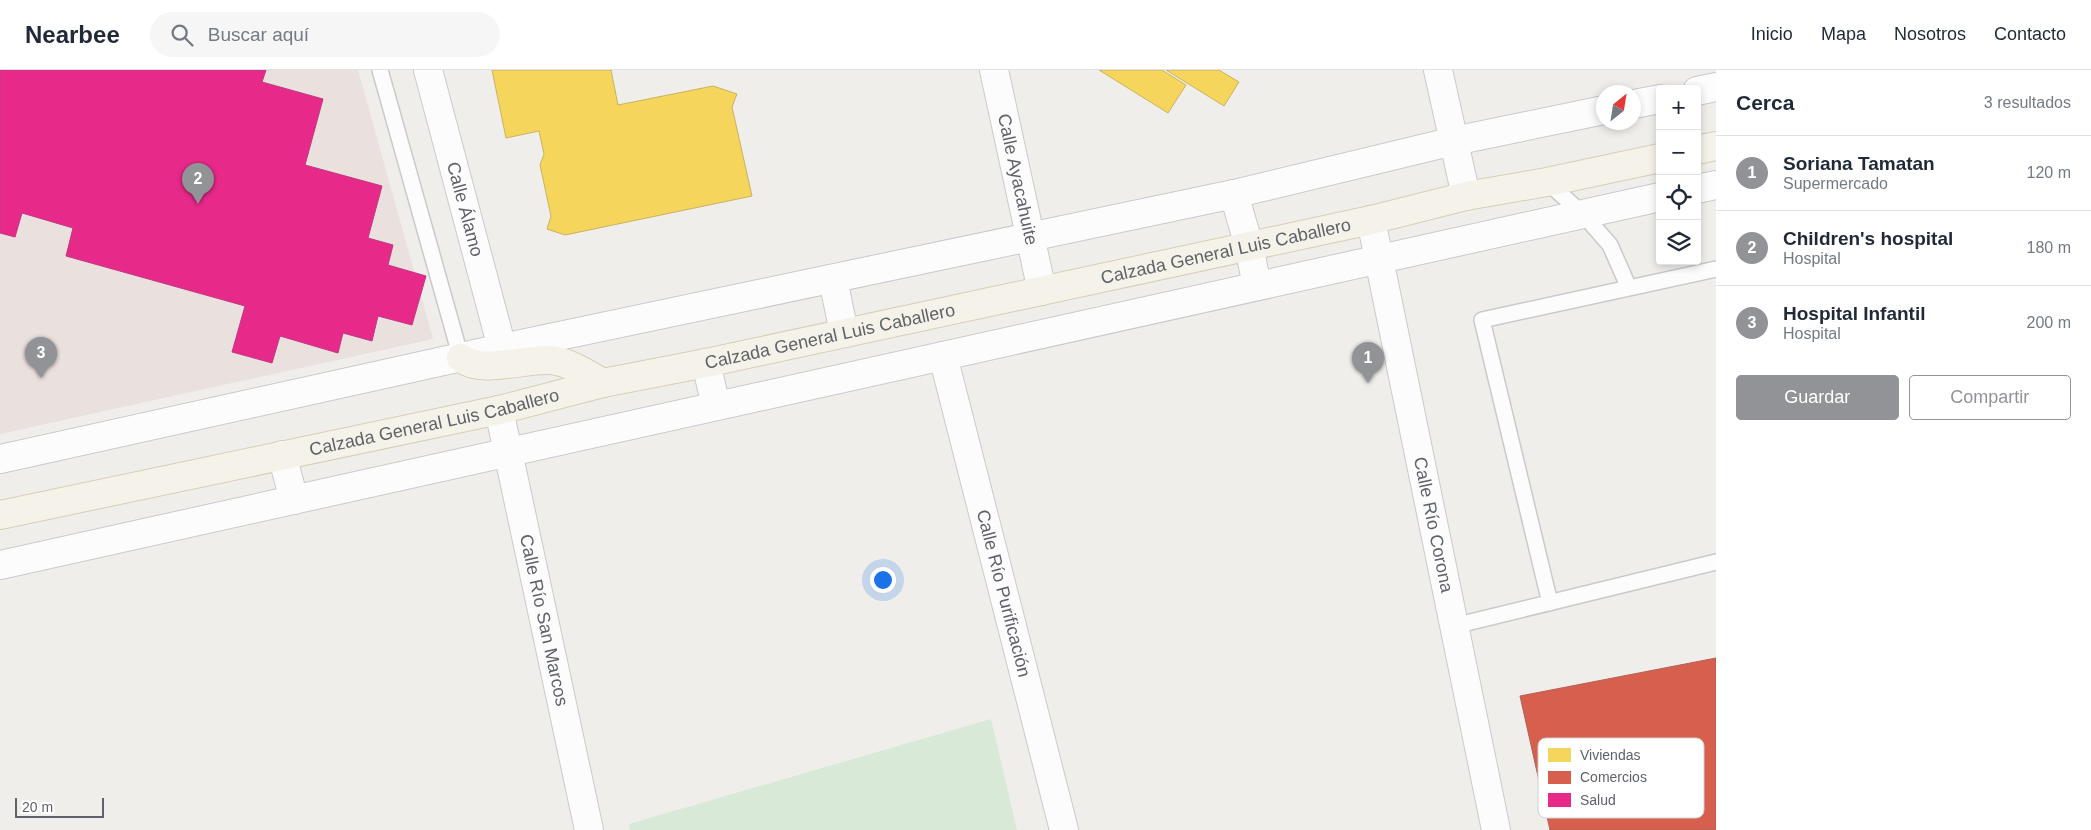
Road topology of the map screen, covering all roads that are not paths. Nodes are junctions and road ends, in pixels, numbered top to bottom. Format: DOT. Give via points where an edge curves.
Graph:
graph roads {
  1 [pos="380,70"];
  2 [pos="428,70"];
  3 [pos="994,70"];
  4 [pos="1438,70"];
  5 [pos="1716,87"];
  6 [pos="1701,90"];
  7 [pos="1596,112"];
  8 [pos="1454,141"];
  9 [pos="1716,146"];
  10 [pos="1701,149"];
  11 [pos="1656,159"];
  12 [pos="1547,182"];
  13 [pos="1716,185"];
  14 [pos="1701,188"];
  15 [pos="1234,194"];
  16 [pos="1466,196"];
  17 [pos="1656,198"];
  18 [pos="1583,214"];
  19 [pos="1371,220"];
  20 [pos="1030,236"];
  21 [pos="1249,246"];
  22 [pos="1379,259"];
  23 [pos="1716,269"];
  24 [pos="833,279"];
  25 [pos="1257,286"];
  26 [pos="1629,288"];
  27 [pos="1042,291"];
  28 [pos="844,333"];
  29 [pos="502,348"];
  30 [pos="943,356"];
  31 [pos="461,358"];
  32 [pos="706,363"];
  33 [pos="603,383"];
  34 [pos="716,406"];
  35 [pos="498,410"];
  36 [pos="508,452"];
  37 [pos="282,455"];
  38 [pos="0,460"];
  39 [pos="294,500"];
  40 [pos="0,514"];
  41 [pos="1716,562"];
  42 [pos="0,565"];
  43 [pos="1550,603"];
  44 [pos="1454,626"];
  45 [pos="589,830"];
  46 [pos="1064,830"];
  47 [pos="1496,830"];
  1 -- 31 [label="lane"];
  2 -- 29 [label="street, Calle Álamo"];
  3 -- 20 [label="street, Calle Ayacahuite"];
  4 -- 8 [label="street"];
  5 -- 6 [label="street"];
  7 -- 8 [label="street"];
  8 -- 15 [label="street"];
  8 -- 16 [label="street"];
  9 -- 10 [label="main road"];
  11 -- 12 [label="main road, Calzada General Luis Caballero"];
  12 -- 16 [label="main road, Calzada General Luis Caballero"];
  12 -- 18 [label="lane"];
  13 -- 14 [label="street"];
  15 -- 20 [label="street"];
  15 -- 21 [label="street"];
  16 -- 19 [label="main road, Calzada General Luis Caballero"];
  17 -- 18 [label="street"];
  18 -- 22 [label="street"];
  18 -- 26 [label="lane" via="1610,245"];
  19 -- 21 [label="main road, Calzada General Luis Caballero"];
  19 -- 22 [label="street, Calle Río Corona"];
  20 -- 24 [label="street"];
  20 -- 27 [label="street, Calle Ayacahuite"];
  21 -- 25 [label="street"];
  21 -- 27 [label="main road, Calzada General Luis Caballero"];
  22 -- 25 [label="street"];
  22 -- 44 [label="street, Calle Río Corona"];
  23 -- 26 [label="lane"];
  24 -- 28 [label="street"];
  24 -- 29 [label="street"];
  25 -- 30 [label="street"];
  26 -- 43 [label="lane" via="1482,320"];
  27 -- 28 [label="main road, Calzada General Luis Caballero"];
  28 -- 32 [label="main road, Calzada General Luis Caballero"];
  29 -- 31 [label="street"];
  30 -- 34 [label="street"];
  30 -- 46 [label="street, Calle Río Purificación"];
  31 -- 33 [label="main road" via="480,365 551,360 572,366"];
  31 -- 38 [label="street"];
  32 -- 33 [label="main road, Calzada General Luis Caballero"];
  32 -- 34 [label="street"];
  33 -- 35 [label="main road, Calzada General Luis Caballero"];
  34 -- 36 [label="street"];
  35 -- 36 [label="street, Calle Río San Marcos"];
  35 -- 37 [label="main road, Calzada General Luis Caballero"];
  36 -- 39 [label="street"];
  36 -- 45 [label="street, Calle Río San Marcos"];
  37 -- 39 [label="street"];
  37 -- 40 [label="main road, Calzada General Luis Caballero"];
  39 -- 42 [label="street"];
  41 -- 43 [label="lane"];
  43 -- 44 [label="lane"];
  44 -- 47 [label="street, Calle Río Corona"];
}
